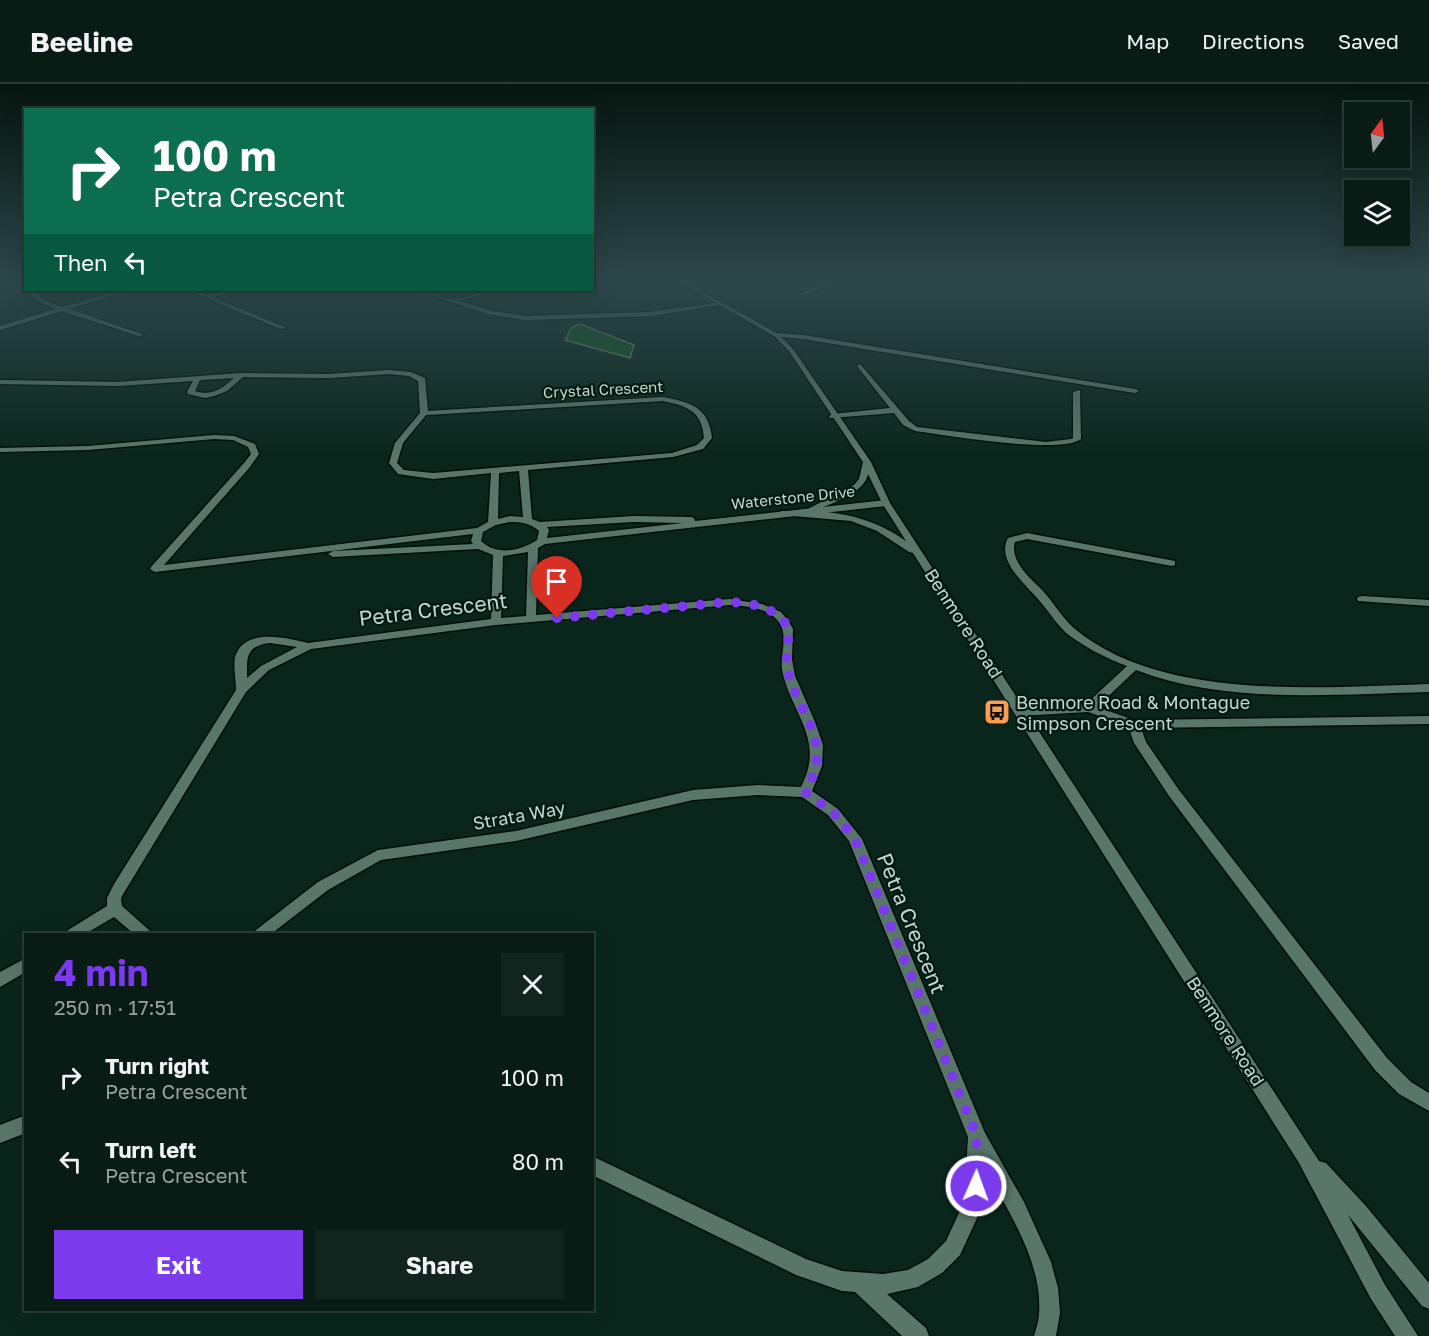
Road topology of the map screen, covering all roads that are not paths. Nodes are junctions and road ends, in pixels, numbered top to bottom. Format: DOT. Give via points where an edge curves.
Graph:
graph roads {
  1 [pos="780,339"];
  2 [pos="819,339"];
  3 [pos="860,366"];
  4 [pos="241,375"];
  5 [pos="198,377"];
  6 [pos="0,382"];
  7 [pos="18,382"];
  8 [pos="1136,391"];
  9 [pos="1077,392"];
  10 [pos="0,393"];
  11 [pos="896,410"];
  12 [pos="424,413"];
  13 [pos="833,416"];
  14 [pos="0,450"];
  15 [pos="867,462"];
  16 [pos="524,467"];
  17 [pos="495,470"];
  18 [pos="886,503"];
  19 [pos="808,511"];
  20 [pos="784,513"];
  21 [pos="528,520"];
  22 [pos="702,521"];
  23 [pos="493,523"];
  24 [pos="540,525"];
  25 [pos="480,531"];
  26 [pos="538,544"];
  27 [pos="480,546"];
  28 [pos="498,553"];
  29 [pos="299,554"];
  30 [pos="920,556"];
  31 [pos="1172,563"];
  32 [pos="1362,598"];
  33 [pos="1429,603"];
  34 [pos="531,619"];
  35 [pos="496,622"];
  36 [pos="308,646"];
  37 [pos="1134,666"];
  38 [pos="1429,688"];
  39 [pos="242,690"];
  40 [pos="1089,708"];
  41 [pos="1023,712"];
  42 [pos="1429,720"];
  43 [pos="1133,724"];
  44 [pos="805,792"];
  45 [pos="115,909"];
  46 [pos="75,933"];
  47 [pos="143,933"];
  48 [pos="262,933"];
  49 [pos="24,965"];
  50 [pos="0,980"];
  51 [pos="1429,1103"];
  52 [pos="24,1125"];
  53 [pos="0,1134"];
  54 [pos="977,1137"];
  55 [pos="1306,1156"];
  56 [pos="594,1166"];
  57 [pos="860,1283"];
  58 [pos="1429,1299"];
  59 [pos="918,1336"];
  60 [pos="1045,1336"];
  61 [pos="1407,1336"];
  1 -- 13 [label="street, Benmore Road"];
  2 -- 8 [label="street"];
  3 -- 11 [label="street"];
  4 -- 5 [label="street"];
  4 -- 5 [label="street" via="224,390 204,395 191,392"];
  4 -- 12 [label="street" via="411,374 424,384"];
  5 -- 7 [label="street" via="118,384"];
  6 -- 7 [label="street"];
  7 -- 10 [label="street"];
  9 -- 11 [label="street" via="1077,439 1057,444 915,429"];
  11 -- 13 [label="street"];
  12 -- 16 [label="street, Crystal Crescent" via="663,399 691,405 706,420 708,438 688,452"];
  12 -- 17 [label="street, Crystal Crescent" via="399,443 396,468 413,475 433,476"];
  13 -- 15 [label="street, Benmore Road"];
  14 -- 29 [label="street" via="234,438 252,446 255,454 154,569"];
  15 -- 18 [label="street, Benmore Road"];
  15 -- 19 [label="street" via="857,487"];
  16 -- 17 [label="street, Crystal Crescent"];
  16 -- 21 [label="street"];
  17 -- 23 [label="street"];
  18 -- 19 [label="street, Waterstone Drive"];
  18 -- 30 [label="street, Benmore Road"];
  19 -- 20 [label="street, Waterstone Drive"];
  20 -- 22 [label="street, Waterstone Drive"];
  20 -- 30 [label="street" via="869,522"];
  21 -- 23 [label="street"];
  21 -- 24 [label="street"];
  22 -- 24 [label="street, Waterstone Drive" via="634,519"];
  22 -- 26 [label="street, Waterstone Drive"];
  23 -- 25 [label="street"];
  24 -- 26 [label="street" via="544,530"];
  25 -- 27 [label="street"];
  25 -- 29 [label="street"];
  26 -- 28 [label="street, Waterstone Drive" via="517,552"];
  26 -- 34 [label="street"];
  27 -- 28 [label="street"];
  27 -- 29 [label="street" via="356,555"];
  28 -- 35 [label="street"];
  30 -- 41 [label="street, Benmore Road"];
  31 -- 37 [label="street" via="1027,536 1011,540 1014,564 1071,631"];
  32 -- 33 [label="street"];
  34 -- 35 [label="street, Petra Crescent"];
  34 -- 44 [label="street, Petra Crescent" via="730,602 768,610 782,619 788,630 787,665 818,756"];
  35 -- 36 [label="street, Petra Crescent"];
  36 -- 39 [label="street, Petra Crescent" via="265,668"];
  36 -- 39 [label="street" via="270,639 250,646 241,657"];
  37 -- 38 [label="street" via="1180,679 1268,690"];
  37 -- 40 [label="street"];
  39 -- 45 [label="street, Petra Crescent" via="133,862 114,898"];
  40 -- 41 [label="street"];
  40 -- 43 [label="street"];
  41 -- 55 [label="street, Benmore Road"];
  42 -- 43 [label="street"];
  43 -- 51 [label="street" via="1140,743 1174,793 1381,1064 1405,1088"];
  44 -- 48 [label="street, Strata Way" via="758,790 693,795 516,836 378,855 323,886"];
  44 -- 54 [label="street, Petra Crescent" via="833,812 855,839"];
  45 -- 46 [label="street"];
  45 -- 47 [label="street"];
  49 -- 50 [label="street"];
  52 -- 53 [label="street"];
  54 -- 57 [label="street, Petra Crescent" via="974,1203 953,1248 935,1266 911,1280"];
  54 -- 60 [label="street" via="1045,1273 1050,1303"];
  55 -- 58 [label="street, Benmore Road" via="1359,1213"];
  55 -- 61 [label="street, Benmore Road" via="1378,1292"];
  56 -- 57 [label="street, Petra Crescent" via="802,1268"];
  57 -- 59 [label="street"];
}
